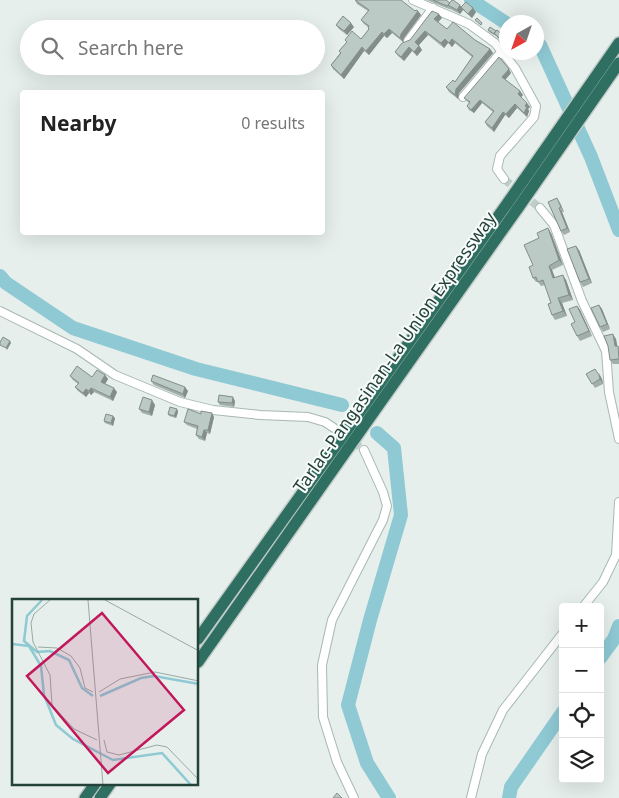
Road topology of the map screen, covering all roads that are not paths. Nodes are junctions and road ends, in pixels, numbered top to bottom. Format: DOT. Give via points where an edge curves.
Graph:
graph roads {
  1 [pos="413,0"];
  2 [pos="433,8"];
  3 [pos="408,41"];
  4 [pos="619,43"];
  5 [pos="499,48"];
  6 [pos="499,55"];
  7 [pos="509,60"];
  8 [pos="619,63"];
  9 [pos="463,97"];
  10 [pos="553,147"];
  11 [pos="504,179"];
  12 [pos="540,208"];
  13 [pos="0,311"];
  14 [pos="334,428"];
  15 [pos="619,439"];
  16 [pos="344,443"];
  17 [pos="364,450"];
  18 [pos="619,502"];
  19 [pos="586,603"];
  20 [pos="199,638"];
  21 [pos="559,638"];
  22 [pos="199,661"];
  23 [pos="94,786"];
  24 [pos="109,786"];
  25 [pos="85,798"];
  26 [pos="100,798"];
  27 [pos="354,798"];
  28 [pos="471,798"];
  1 -- 2 [label="street"];
  2 -- 3 [label="street"];
  2 -- 5 [label="street" via="476,29"];
  4 -- 10 [label="highway, Tarlac-Pangasinan-La Union Expressway"];
  6 -- 9 [label="street"];
  7 -- 11 [label="street" via="532,98 536,112 500,156 497,169"];
  8 -- 10 [label="highway, Tarlac-Pangasinan-La Union Expressway"];
  10 -- 16 [label="highway, Tarlac-Pangasinan-La Union Expressway, bridge"];
  12 -- 15 [label="street" via="554,225 582,301 606,351 609,392"];
  13 -- 14 [label="street" via="77,349 115,375 180,402 214,410 308,417"];
  16 -- 20 [label="highway, Tarlac-Pangasinan-La Union Expressway" via="266,543"];
  16 -- 22 [label="highway, Tarlac-Pangasinan-La Union Expressway" via="276,551"];
  17 -- 27 [label="street" via="387,506 332,620 322,665 324,717 338,762"];
  18 -- 19 [label="street" via="616,555 603,582"];
  21 -- 28 [label="street" via="503,710 482,754"];
  23 -- 25 [label="highway"];
  24 -- 26 [label="highway"];
}
